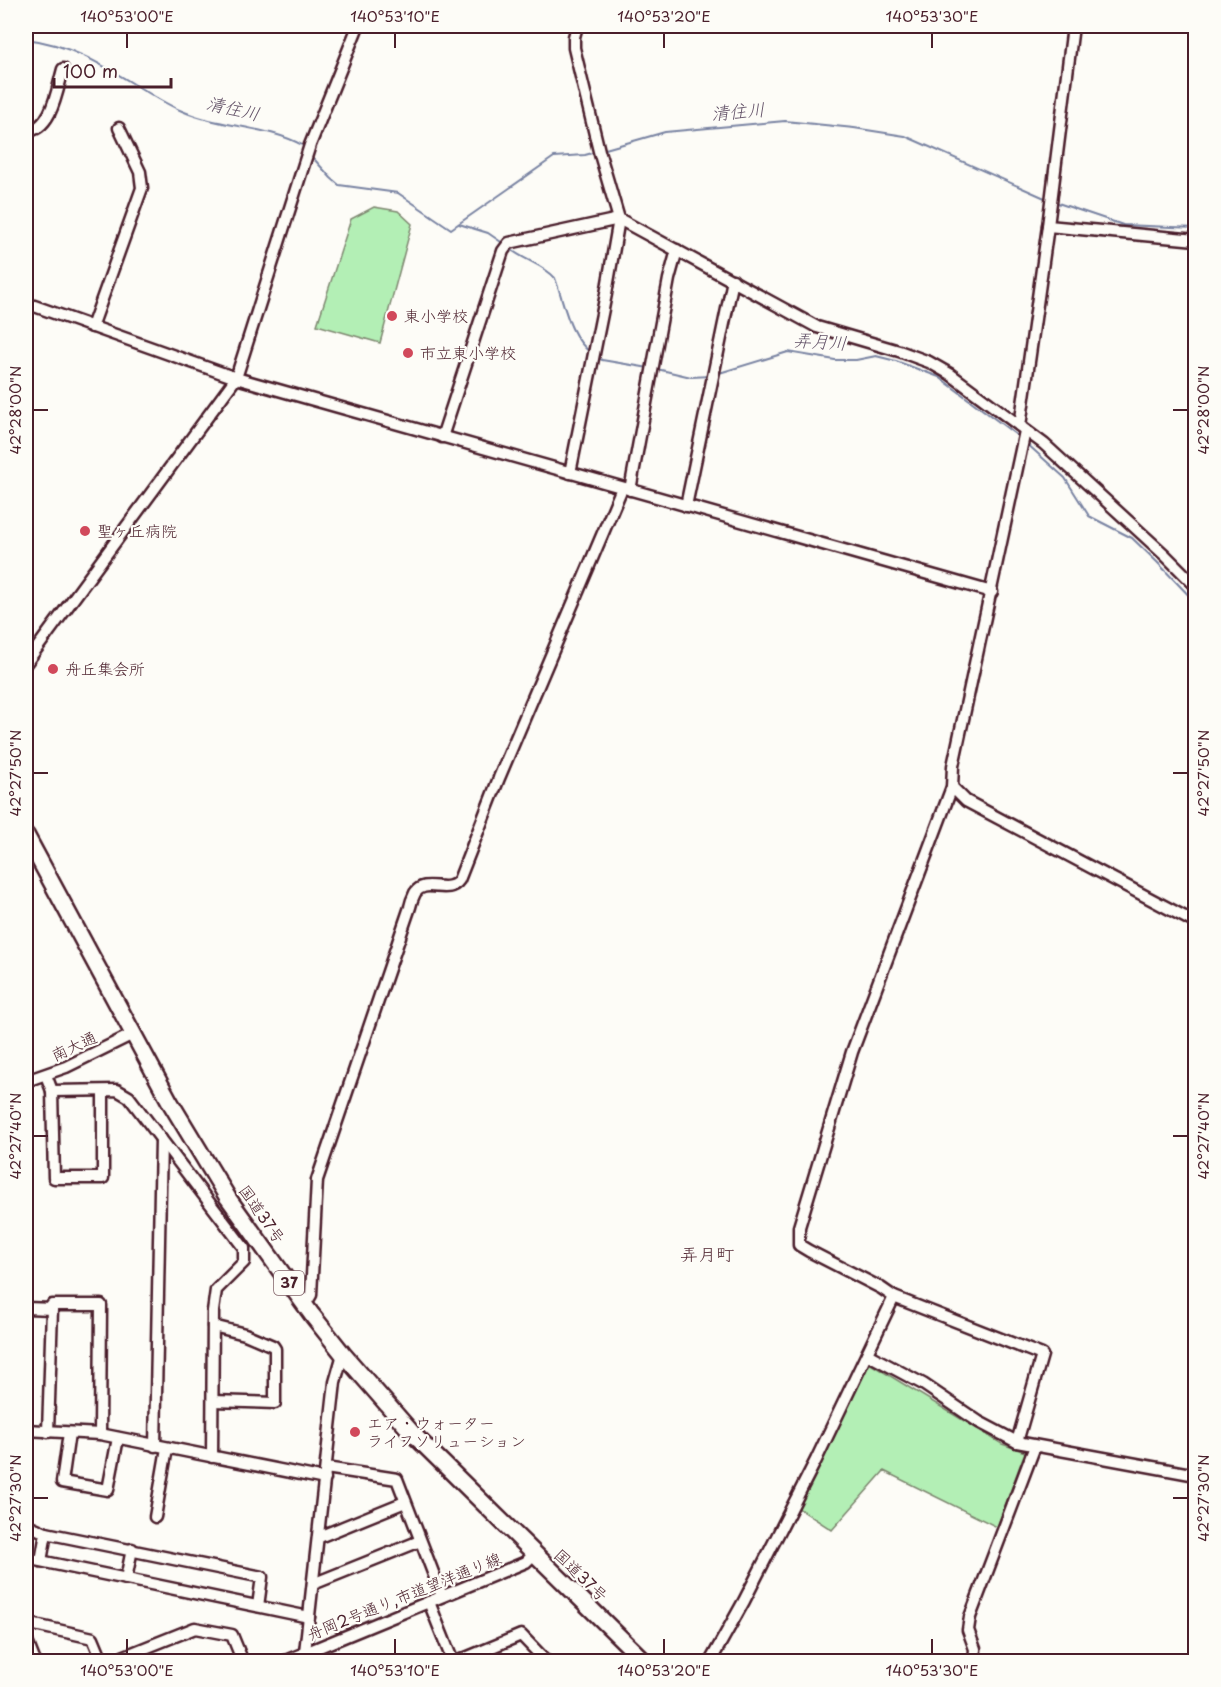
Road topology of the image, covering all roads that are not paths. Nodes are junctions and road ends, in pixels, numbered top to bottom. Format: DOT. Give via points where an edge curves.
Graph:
graph roads {
  1 [pos="358,26"];
  2 [pos="577,26"];
  3 [pos="1073,26"];
  4 [pos="63,69"];
  5 [pos="119,128"];
  6 [pos="26,131"];
  7 [pos="619,219"];
  8 [pos="1048,226"];
  9 [pos="1196,240"];
  10 [pos="677,250"];
  11 [pos="733,280"];
  12 [pos="26,303"];
  13 [pos="92,327"];
  14 [pos="236,378"];
  15 [pos="1022,429"];
  16 [pos="442,437"];
  17 [pos="570,473"];
  18 [pos="626,489"];
  19 [pos="686,506"];
  20 [pos="1196,586"];
  21 [pos="992,592"];
  22 [pos="26,663"];
  23 [pos="952,787"];
  24 [pos="26,835"];
  25 [pos="1196,923"];
  26 [pos="133,1034"];
  27 [pos="46,1075"];
  28 [pos="26,1081"];
  29 [pos="52,1091"];
  30 [pos="103,1091"];
  31 [pos="161,1139"];
  32 [pos="894,1297"];
  33 [pos="305,1305"];
  34 [pos="26,1308"];
  35 [pos="52,1309"];
  36 [pos="213,1326"];
  37 [pos="343,1354"];
  38 [pos="867,1354"];
  39 [pos="213,1401"];
  40 [pos="26,1430"];
  41 [pos="48,1432"];
  42 [pos="69,1433"];
  43 [pos="100,1434"];
  44 [pos="118,1438"];
  45 [pos="1017,1442"];
  46 [pos="155,1446"];
  47 [pos="1035,1446"];
  48 [pos="167,1448"];
  49 [pos="212,1457"];
  50 [pos="326,1473"];
  51 [pos="1196,1476"];
  52 [pos="405,1502"];
  53 [pos="155,1517"];
  54 [pos="26,1524"];
  55 [pos="46,1533"];
  56 [pos="319,1537"];
  57 [pos="420,1541"];
  58 [pos="132,1549"];
  59 [pos="534,1554"];
  60 [pos="26,1558"];
  61 [pos="41,1561"];
  62 [pos="126,1579"];
  63 [pos="313,1584"];
  64 [pos="442,1596"];
  65 [pos="429,1602"];
  66 [pos="258,1606"];
  67 [pos="309,1617"];
  68 [pos="26,1623"];
  69 [pos="26,1639"];
  70 [pos="305,1652"];
  71 [pos="35,1662"];
  72 [pos="103,1662"];
  73 [pos="110,1662"];
  74 [pos="243,1662"];
  75 [pos="283,1662"];
  76 [pos="454,1662"];
  77 [pos="547,1662"];
  78 [pos="645,1662"];
  79 [pos="710,1662"];
  80 [pos="974,1662"];
  1 -- 14 [label="street" via="310,145"];
  2 -- 7 [label="street" via="574,48"];
  3 -- 8 [label="street"];
  4 -- 6 [label="street" via="47,117 38,128"];
  5 -- 13 [label="street" via="140,172 142,188"];
  7 -- 10 [label="street"];
  7 -- 16 [label="street" via="509,243 503,251"];
  7 -- 17 [label="street"];
  8 -- 9 [label="street"];
  8 -- 15 [label="street"];
  10 -- 11 [label="street"];
  10 -- 18 [label="street"];
  11 -- 15 [label="street" via="817,327 929,362"];
  11 -- 19 [label="street"];
  12 -- 13 [label="street"];
  13 -- 14 [label="street"];
  14 -- 16 [label="street"];
  14 -- 22 [label="street"];
  15 -- 20 [label="street" via="1044,444"];
  15 -- 21 [label="street"];
  16 -- 17 [label="street"];
  17 -- 18 [label="street"];
  18 -- 19 [label="street"];
  18 -- 33 [label="street" via="499,778 459,880 450,888 430,886 415,893 317,1180 311,1295"];
  19 -- 21 [label="street"];
  21 -- 23 [label="street" via="953,766"];
  23 -- 25 [label="street" via="966,801"];
  23 -- 32 [label="street" via="852,1052 799,1227 799,1245"];
  24 -- 26 [label="highway, 国道37号 / 37"];
  26 -- 27 [label="street, 南大通"];
  26 -- 33 [label="highway, 国道37号 / 37" via="228,1198"];
  27 -- 28 [label="street, 南大通"];
  27 -- 29 [label="street"];
  29 -- 30 [label="street"];
  29 -- 30 [label="street" via="54,1179 103,1178"];
  30 -- 31 [label="street" via="117,1090 129,1097"];
  31 -- 36 [label="street" via="244,1248 244,1262 216,1290"];
  31 -- 46 [label="street"];
  32 -- 38 [label="street"];
  32 -- 45 [label="street" via="1042,1355"];
  33 -- 37 [label="highway, 国道37号 / 37"];
  34 -- 35 [label="street"];
  35 -- 41 [label="street"];
  35 -- 43 [label="street" via="52,1305 101,1305"];
  36 -- 39 [label="street"];
  36 -- 39 [label="street" via="273,1346 275,1403"];
  37 -- 50 [label="street" via="335,1382"];
  37 -- 59 [label="highway, 国道37号 / 37" via="413,1434"];
  38 -- 45 [label="street"];
  38 -- 79 [label="street"];
  39 -- 49 [label="street"];
  40 -- 41 [label="street"];
  41 -- 42 [label="street"];
  42 -- 43 [label="street"];
  42 -- 44 [label="street" via="62,1482 108,1490"];
  43 -- 44 [label="street"];
  44 -- 46 [label="street"];
  45 -- 47 [label="street"];
  46 -- 48 [label="street"];
  47 -- 51 [label="street"];
  47 -- 80 [label="street" via="970,1617 968,1630 975,1649"];
  48 -- 49 [label="street"];
  48 -- 53 [label="street"];
  49 -- 50 [label="street"];
  50 -- 52 [label="street" via="397,1479"];
  50 -- 56 [label="street"];
  52 -- 56 [label="street"];
  52 -- 57 [label="street"];
  54 -- 55 [label="street"];
  55 -- 58 [label="street"];
  55 -- 61 [label="street"];
  56 -- 63 [label="street"];
  57 -- 63 [label="street"];
  57 -- 64 [label="street"];
  58 -- 62 [label="street"];
  58 -- 66 [label="street" via="262,1577"];
  59 -- 64 [label="street, 舟岡2号通り,市道望洋通り線" via="526,1562"];
  59 -- 78 [label="highway, 国道37号 / 37"];
  60 -- 61 [label="street"];
  61 -- 62 [label="street"];
  62 -- 66 [label="street"];
  63 -- 67 [label="street"];
  64 -- 65 [label="street, 舟岡2号通り,市道望洋通り線"];
  65 -- 70 [label="street, 舟岡2号通り,市道望洋通り線"];
  65 -- 76 [label="street"];
  66 -- 67 [label="street"];
  67 -- 70 [label="street"];
  68 -- 72 [label="street" via="93,1638"];
  69 -- 71 [label="street"];
  70 -- 75 [label="street, 舟岡2号通り,市道望洋通り線"];
  73 -- 74 [label="street" via="195,1628 232,1635"];
  76 -- 77 [label="street" via="521,1635"];
}
